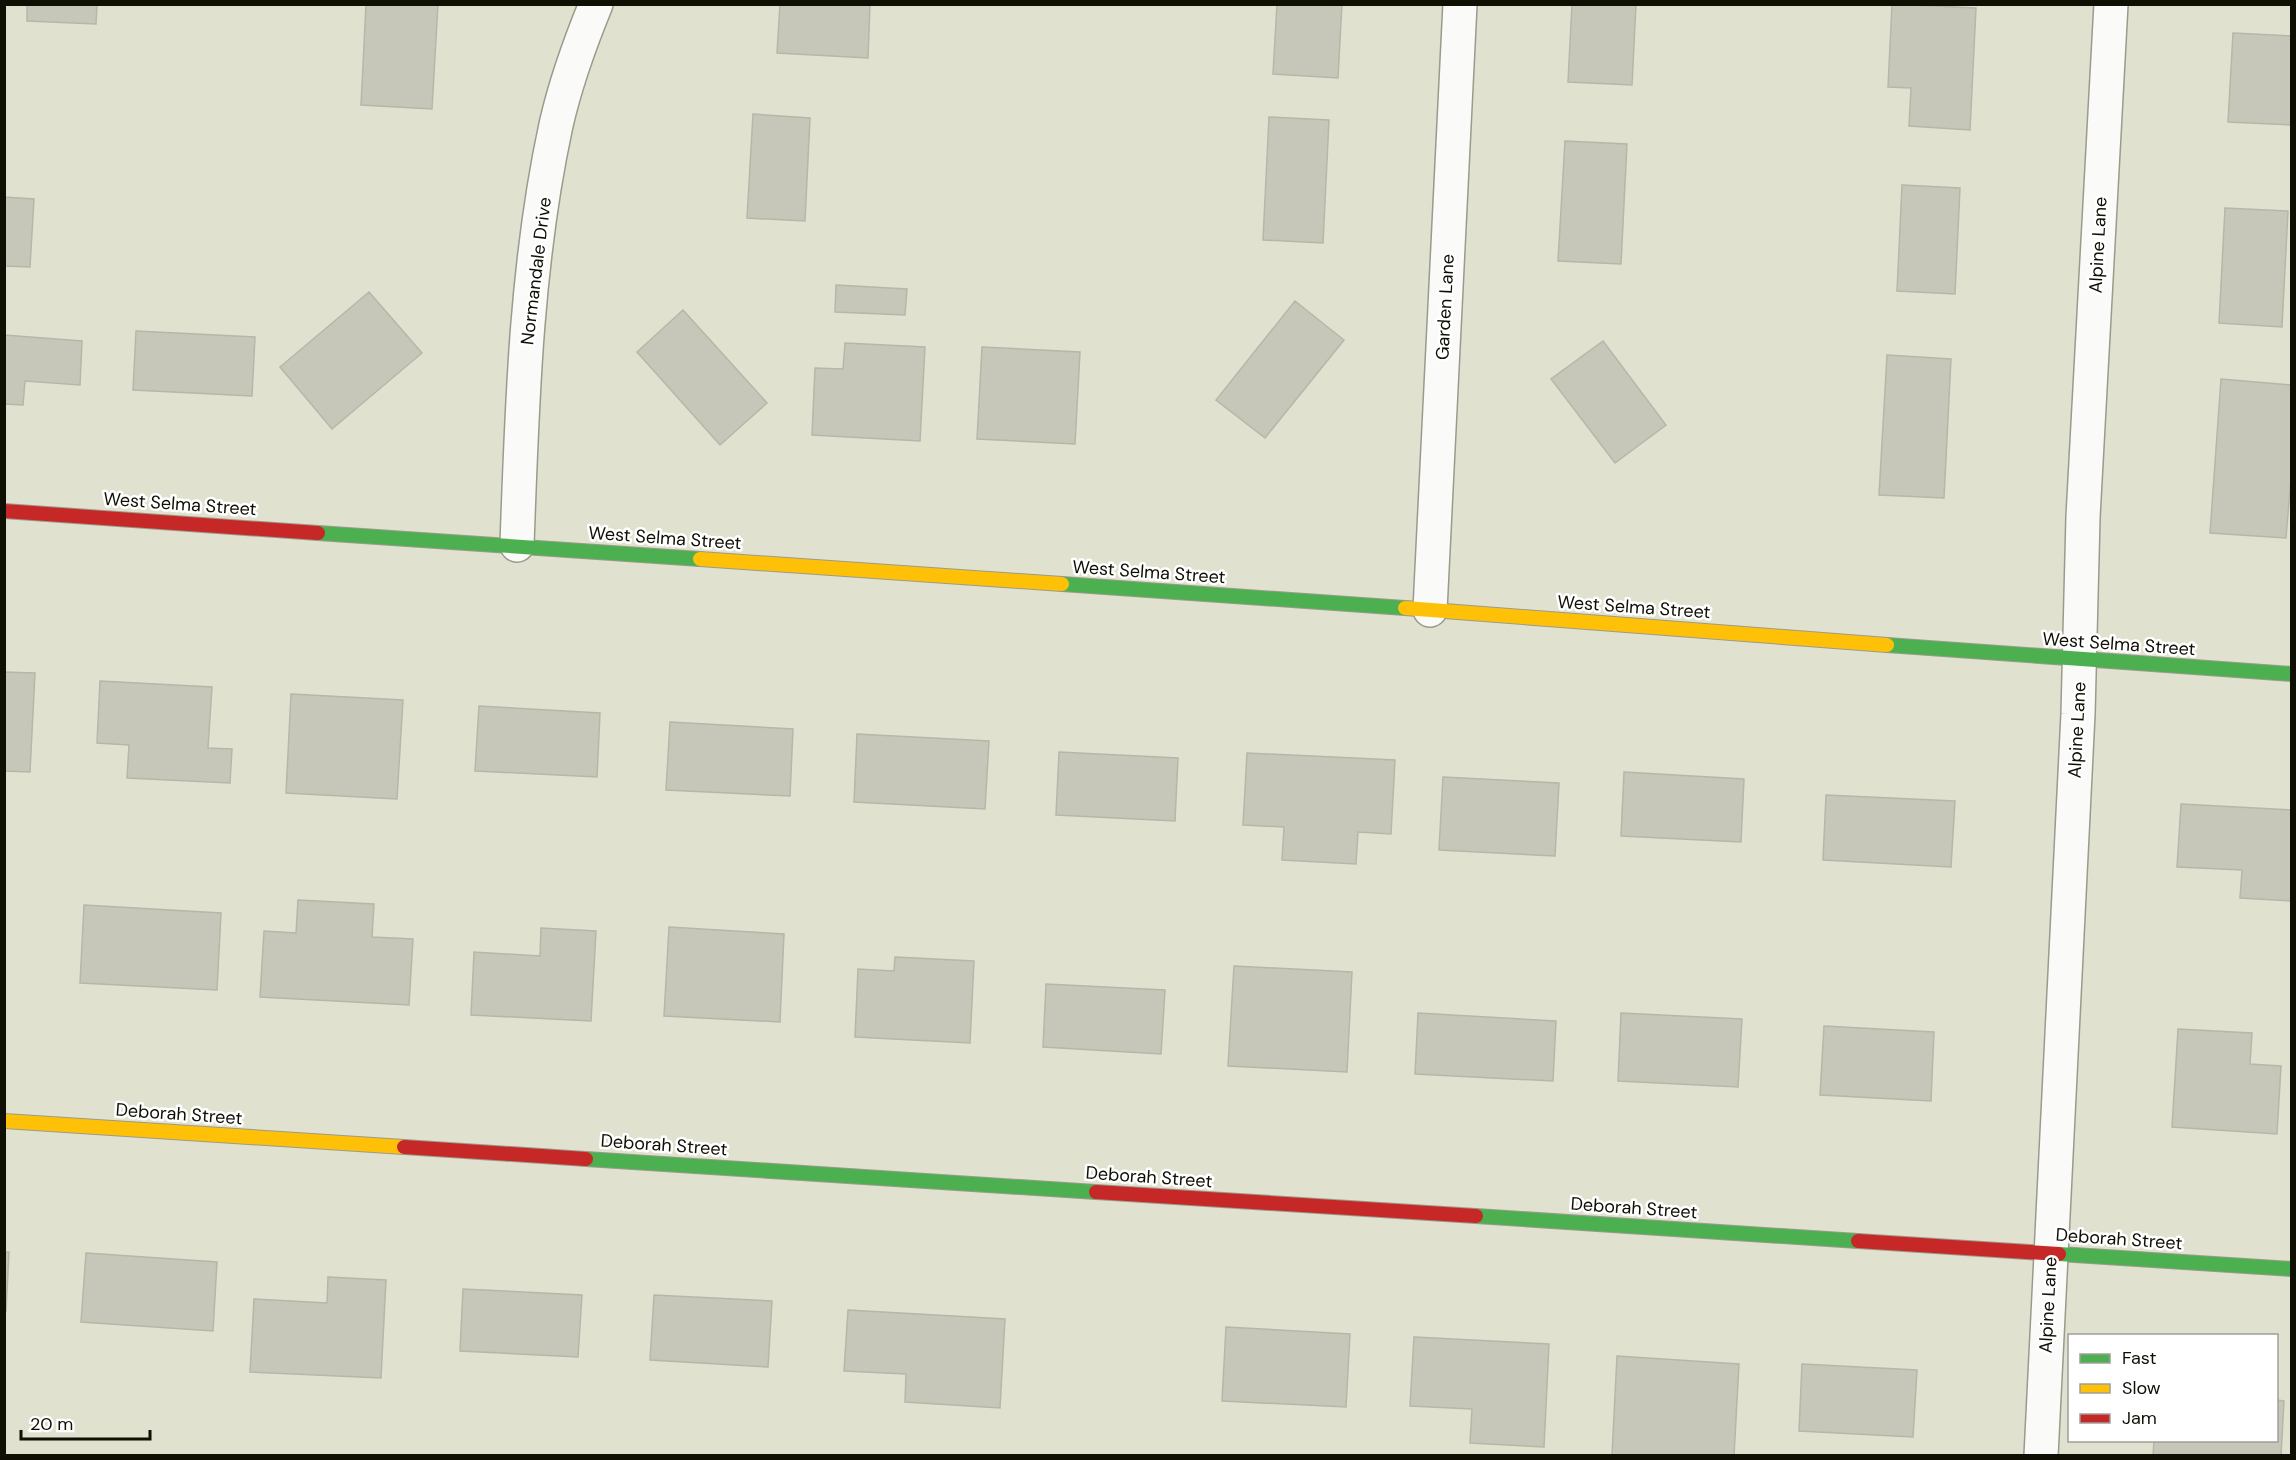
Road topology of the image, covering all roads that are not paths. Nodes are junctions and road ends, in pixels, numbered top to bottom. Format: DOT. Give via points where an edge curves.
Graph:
graph roads {
  1 [pos="596,4"];
  2 [pos="1460,4"];
  3 [pos="2111,4"];
  4 [pos="4,511"];
  5 [pos="517,545"];
  6 [pos="1430,610"];
  7 [pos="2080,660"];
  8 [pos="2292,674"];
  9 [pos="4,1121"];
  10 [pos="2051,1253"];
  11 [pos="2292,1269"];
  12 [pos="2041,1455"];
  1 -- 5 [label="street, Normandale Drive" via="557,124 538,234 523,386"];
  2 -- 6 [label="street, Garden Lane"];
  3 -- 7 [label="street, Alpine Lane"];
  4 -- 5 [label="street, West Selma Street"];
  5 -- 6 [label="street, West Selma Street"];
  6 -- 7 [label="street, West Selma Street"];
  7 -- 8 [label="street, West Selma Street"];
  7 -- 10 [label="street, Alpine Lane"];
  9 -- 10 [label="street, Deborah Street"];
  10 -- 11 [label="street, Deborah Street"];
  10 -- 12 [label="street, Alpine Lane"];
}
